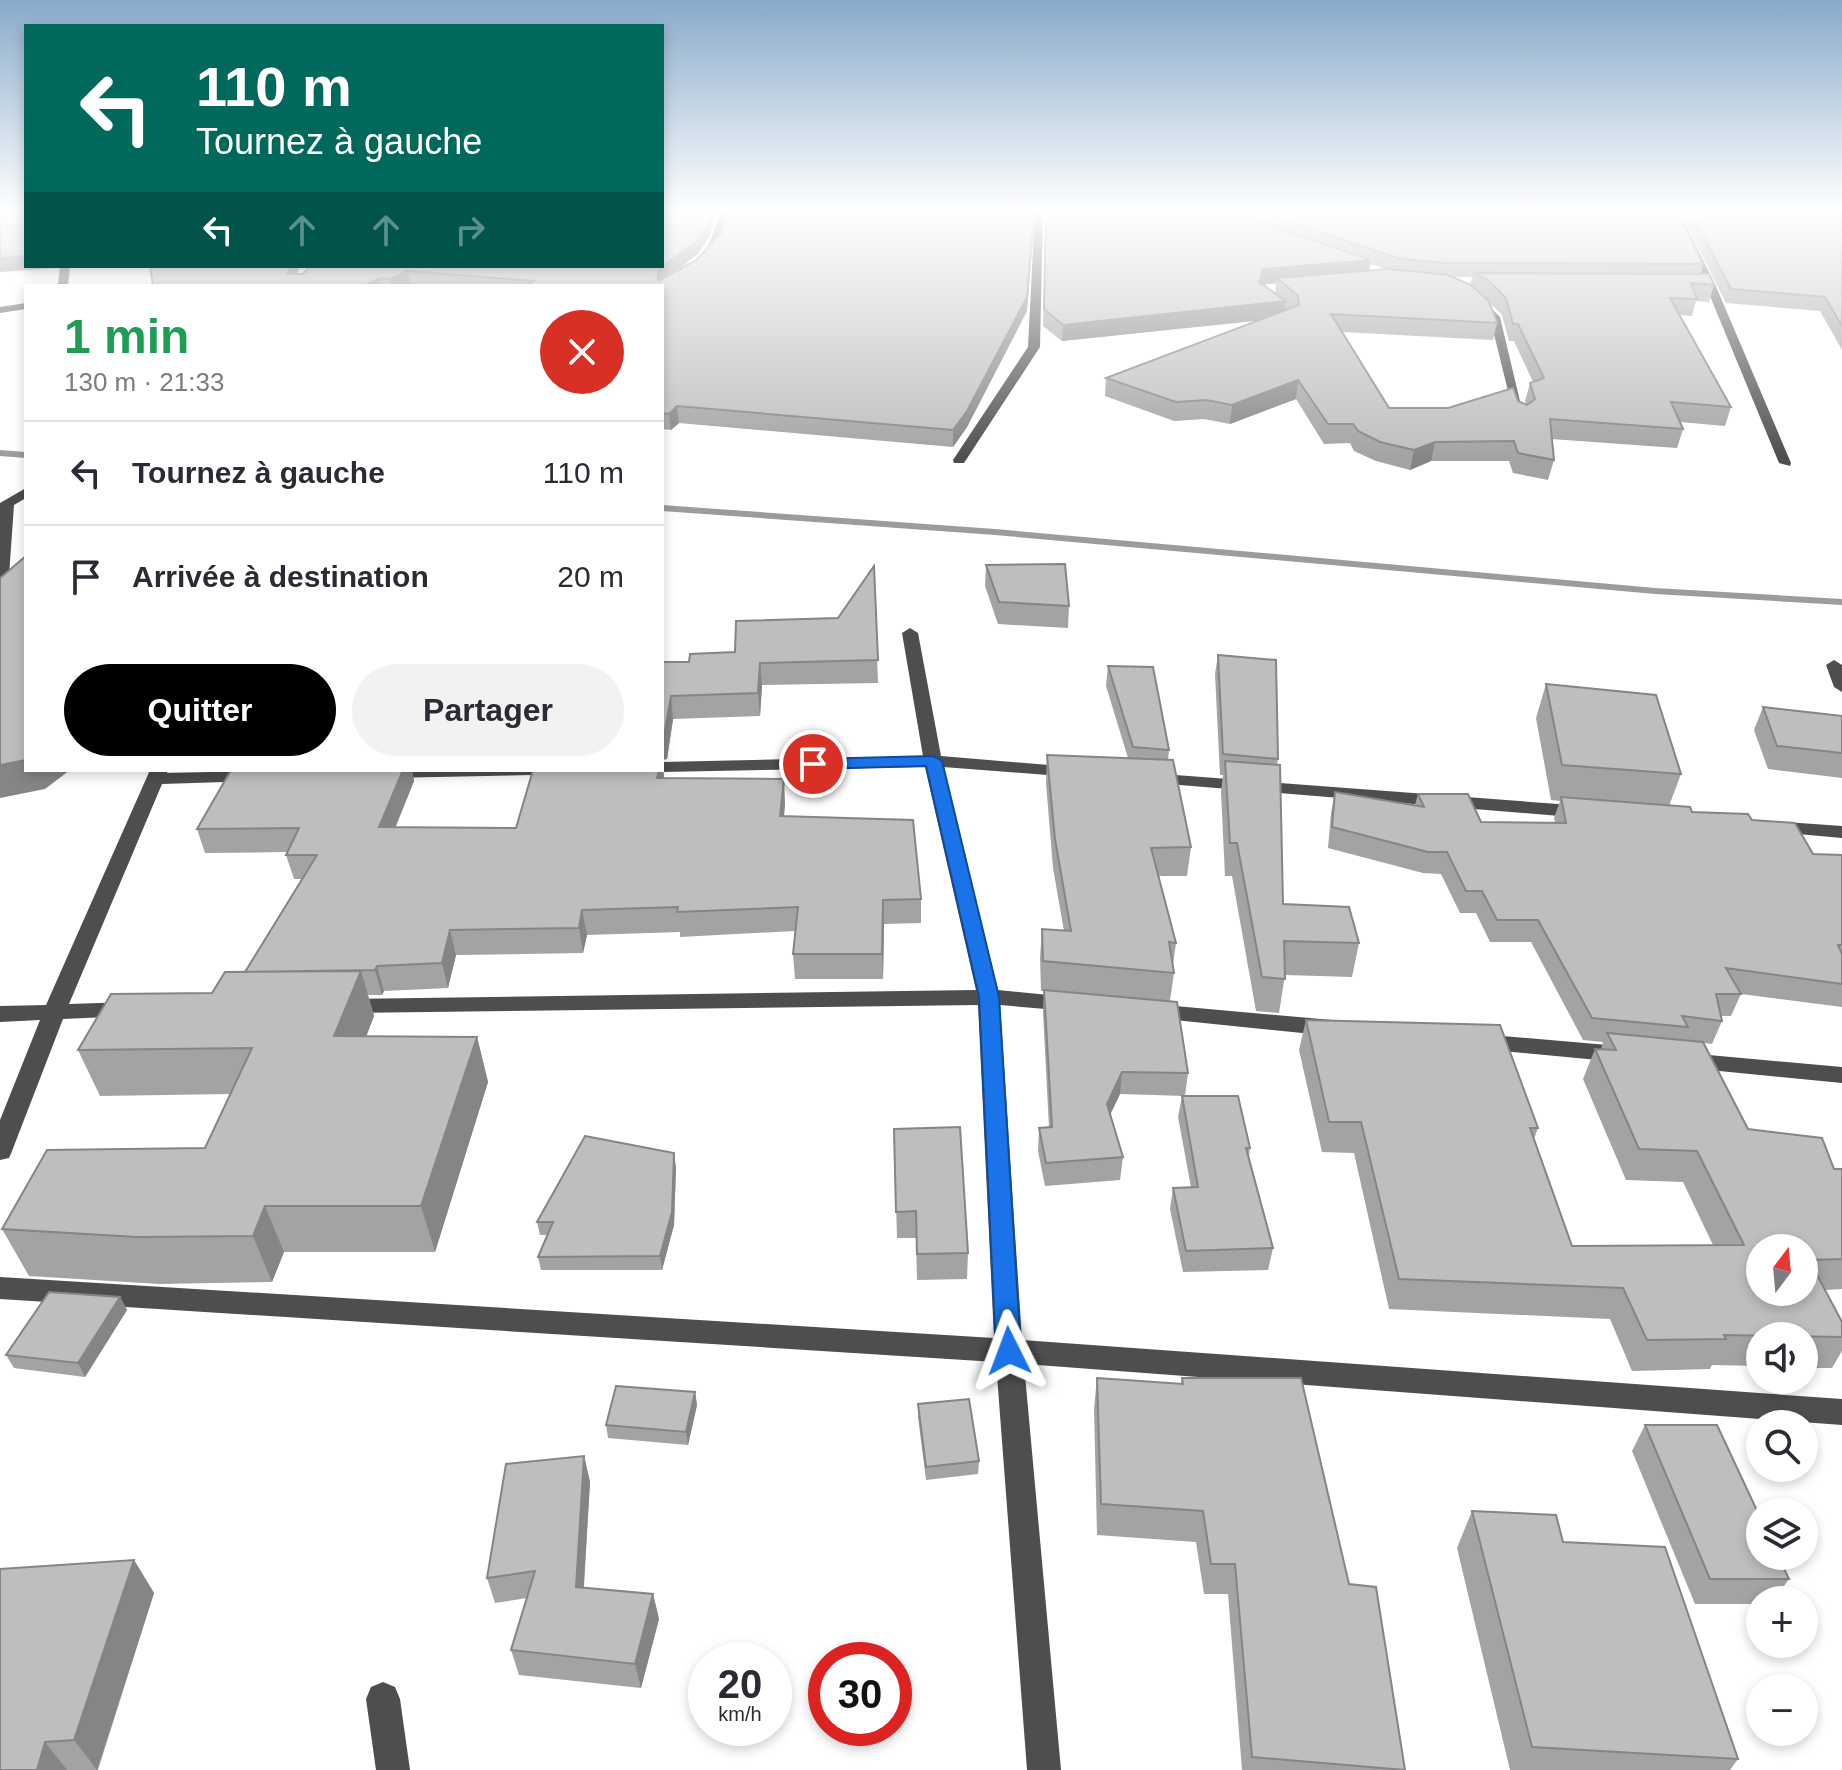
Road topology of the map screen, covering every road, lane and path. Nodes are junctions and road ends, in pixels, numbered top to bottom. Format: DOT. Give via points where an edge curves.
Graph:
graph roads {
  1 [pos="1036,294"];
  2 [pos="1714,294"];
  3 [pos="1466,295"];
  4 [pos="24,306"];
  5 [pos="0,310"];
  6 [pos="1521,417"];
  7 [pos="959,460"];
  8 [pos="1785,463"];
  9 [pos="24,493"];
  10 [pos="2,576"];
  11 [pos="910,633"];
  12 [pos="1834,665"];
  13 [pos="1842,687"];
  14 [pos="933,761"];
  15 [pos="664,767"];
  16 [pos="454,772"];
  17 [pos="1093,773"];
  18 [pos="157,774"];
  19 [pos="375,774"];
  20 [pos="280,776"];
  21 [pos="1125,776"];
  22 [pos="1603,813"];
  23 [pos="1746,825"];
  24 [pos="1842,832"];
  25 [pos="989,997"];
  26 [pos="324,1006"];
  27 [pos="1084,1006"];
  28 [pos="150,1009"];
  29 [pos="55,1010"];
  30 [pos="1131,1010"];
  31 [pos="0,1014"];
  32 [pos="1352,1030"];
  33 [pos="1463,1040"];
  34 [pos="1637,1056"];
  35 [pos="1668,1059"];
  36 [pos="1842,1075"];
  37 [pos="0,1151"];
  38 [pos="0,1288"];
  39 [pos="1009,1351"];
  40 [pos="1842,1412"];
  41 [pos="383,1699"];
  42 [pos="393,1770"];
  43 [pos="1044,1770"];
  1 -- 7 [label="street" via="1034,347"];
  2 -- 8 [label="street"];
  3 -- 6 [label="street" via="1495,317"];
  4 -- 5 [label="street"];
  9 -- 10 [label="street" via="7,503"];
  11 -- 14 [label="street"];
  12 -- 13 [label="street"];
  14 -- 15 [label="street"];
  14 -- 17 [label="street"];
  14 -- 25 [label="street"];
  16 -- 19 [label="street"];
  18 -- 20 [label="street"];
  18 -- 29 [label="street"];
  21 -- 22 [label="street"];
  23 -- 24 [label="street"];
  25 -- 26 [label="street"];
  25 -- 27 [label="street"];
  25 -- 39 [label="street"];
  28 -- 29 [label="street"];
  29 -- 31 [label="street"];
  29 -- 37 [label="street"];
  30 -- 32 [label="street"];
  33 -- 34 [label="street"];
  35 -- 36 [label="street"];
  38 -- 39 [label="street"];
  39 -- 40 [label="street"];
  39 -- 43 [label="street"];
  41 -- 42 [label="street"];
}
